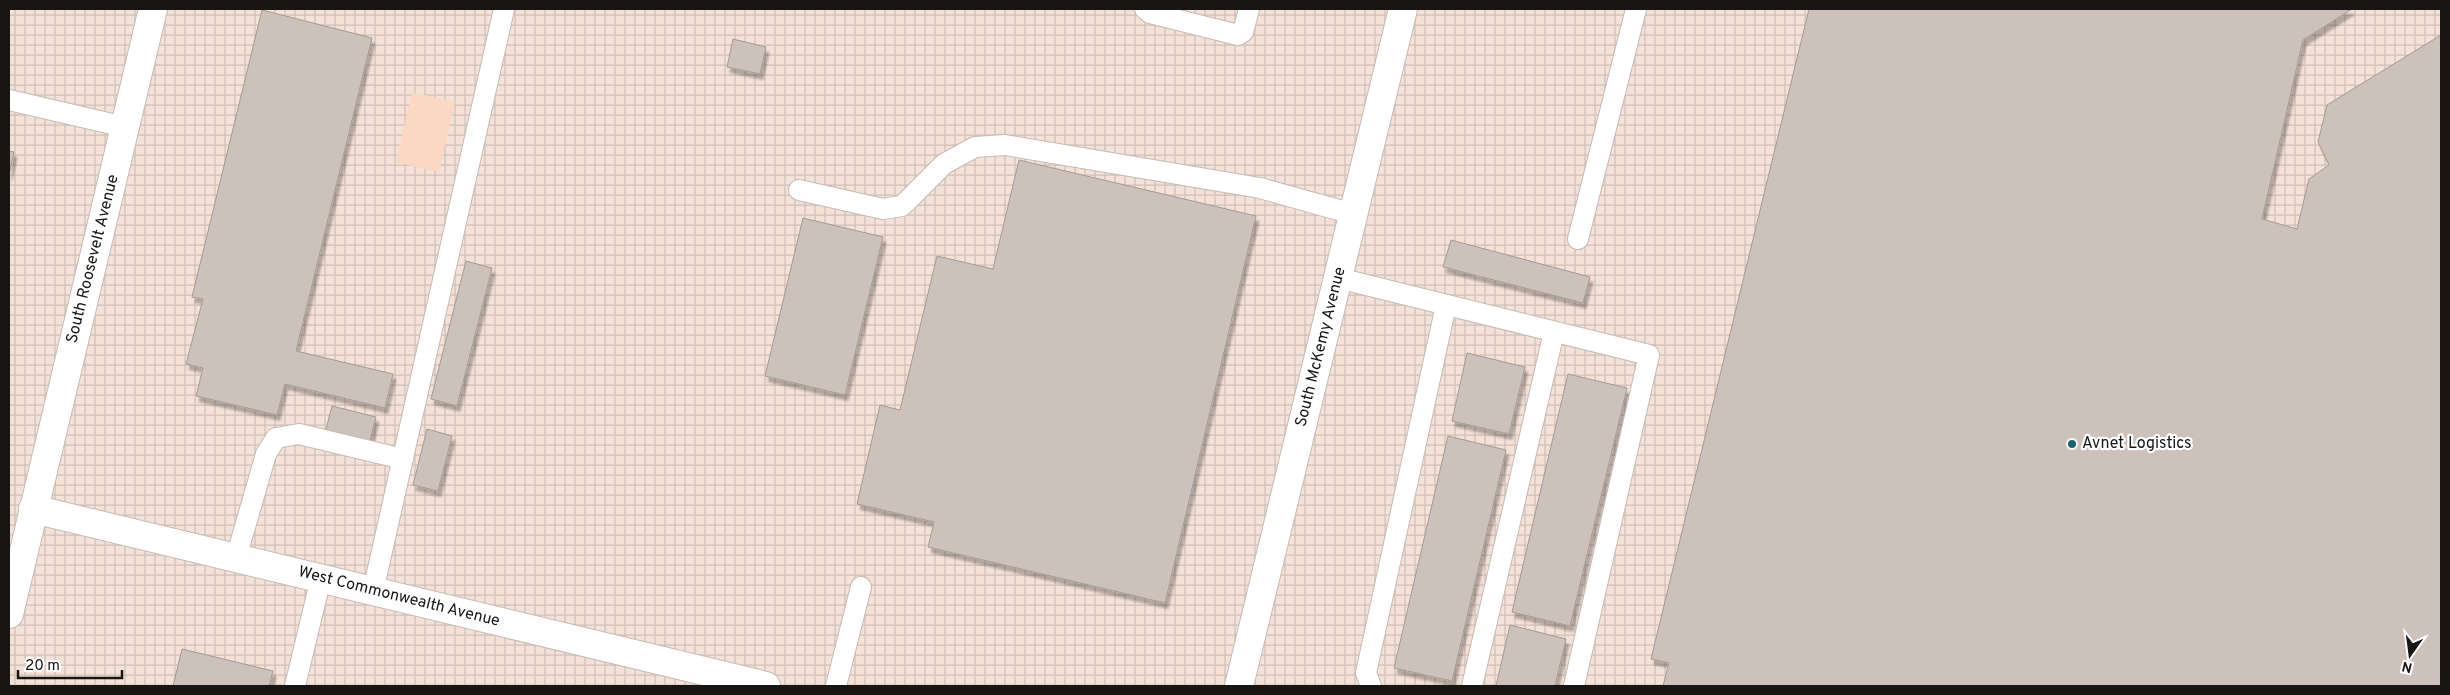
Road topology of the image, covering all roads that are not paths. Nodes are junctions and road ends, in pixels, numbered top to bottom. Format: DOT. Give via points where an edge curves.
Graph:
graph roads {
  1 [pos="153,9"];
  2 [pos="504,9"];
  3 [pos="1145,9"];
  4 [pos="1249,9"];
  5 [pos="1403,9"];
  6 [pos="1636,9"];
  7 [pos="9,100"];
  8 [pos="125,127"];
  9 [pos="799,190"];
  10 [pos="1353,214"];
  11 [pos="1578,240"];
  12 [pos="1338,278"];
  13 [pos="1446,305"];
  14 [pos="1554,332"];
  15 [pos="403,459"];
  16 [pos="33,509"];
  17 [pos="236,558"];
  18 [pos="321,578"];
  19 [pos="861,586"];
  20 [pos="373,591"];
  21 [pos="9,614"];
  22 [pos="295,686"];
  23 [pos="766,686"];
  24 [pos="836,686"];
  25 [pos="1239,686"];
  26 [pos="1371,686"];
  27 [pos="1472,686"];
  28 [pos="1574,686"];
  1 -- 8 [label="street, South Roosevelt Avenue"];
  2 -- 15 [label="lane"];
  3 -- 4 [label="lane" via="1150,14 1238,34 1243,32"];
  5 -- 10 [label="street, South McKemy Avenue"];
  6 -- 11 [label="lane"];
  7 -- 8 [label="lane"];
  8 -- 16 [label="street, South Roosevelt Avenue"];
  9 -- 10 [label="lane" via="883,209 902,206 944,164 975,147 1005,145 1260,188"];
  10 -- 12 [label="street, South McKemy Avenue"];
  12 -- 13 [label="lane"];
  12 -- 25 [label="street, South McKemy Avenue"];
  13 -- 14 [label="lane"];
  13 -- 26 [label="lane" via="1366,673"];
  14 -- 27 [label="lane"];
  14 -- 28 [label="lane" via="1649,355"];
  15 -- 17 [label="lane" via="299,434 276,438 266,454"];
  15 -- 20 [label="lane"];
  16 -- 17 [label="street, West Commonwealth Avenue"];
  16 -- 21 [label="street, South Roosevelt Avenue"];
  17 -- 18 [label="street, West Commonwealth Avenue"];
  18 -- 20 [label="street, West Commonwealth Avenue"];
  18 -- 22 [label="lane"];
  19 -- 24 [label="lane"];
  20 -- 23 [label="street, West Commonwealth Avenue"];
}
